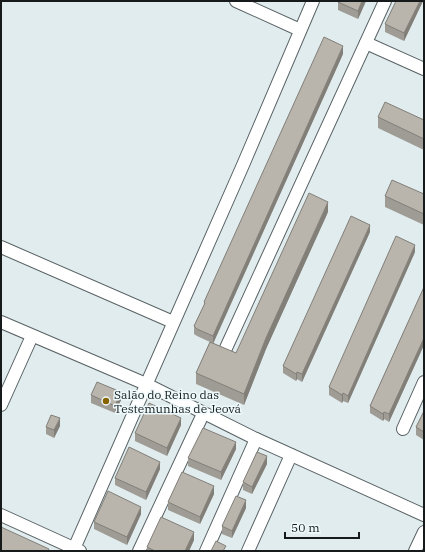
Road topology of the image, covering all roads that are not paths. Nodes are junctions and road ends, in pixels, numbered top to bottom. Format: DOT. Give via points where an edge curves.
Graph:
graph roads {
  1 [pos="236,1"];
  2 [pos="313,1"];
  3 [pos="385,1"];
  4 [pos="300,30"];
  5 [pos="366,43"];
  6 [pos="424,69"];
  7 [pos="1,247"];
  8 [pos="1,322"];
  9 [pos="173,322"];
  10 [pos="32,336"];
  11 [pos="226,348"];
  12 [pos="424,382"];
  13 [pos="146,384"];
  14 [pos="1,405"];
  15 [pos="203,414"];
  16 [pos="403,429"];
  17 [pos="256,439"];
  18 [pos="291,455"];
  19 [pos="1,515"];
  20 [pos="424,515"];
  21 [pos="424,532"];
  22 [pos="75,550"];
  23 [pos="139,551"];
  24 [pos="206,551"];
  25 [pos="248,551"];
  26 [pos="415,551"];
  1 -- 4 [label="street"];
  2 -- 4 [label="street"];
  3 -- 5 [label="street"];
  4 -- 9 [label="street"];
  5 -- 6 [label="street"];
  5 -- 11 [label="street"];
  7 -- 9 [label="street"];
  8 -- 10 [label="street"];
  9 -- 13 [label="street"];
  10 -- 13 [label="street"];
  10 -- 14 [label="street"];
  12 -- 16 [label="street"];
  13 -- 15 [label="street"];
  13 -- 22 [label="street"];
  15 -- 17 [label="street"];
  15 -- 23 [label="street"];
  17 -- 18 [label="street"];
  17 -- 24 [label="street"];
  18 -- 20 [label="street"];
  18 -- 25 [label="street"];
  19 -- 22 [label="street"];
  21 -- 26 [label="street"];
}
